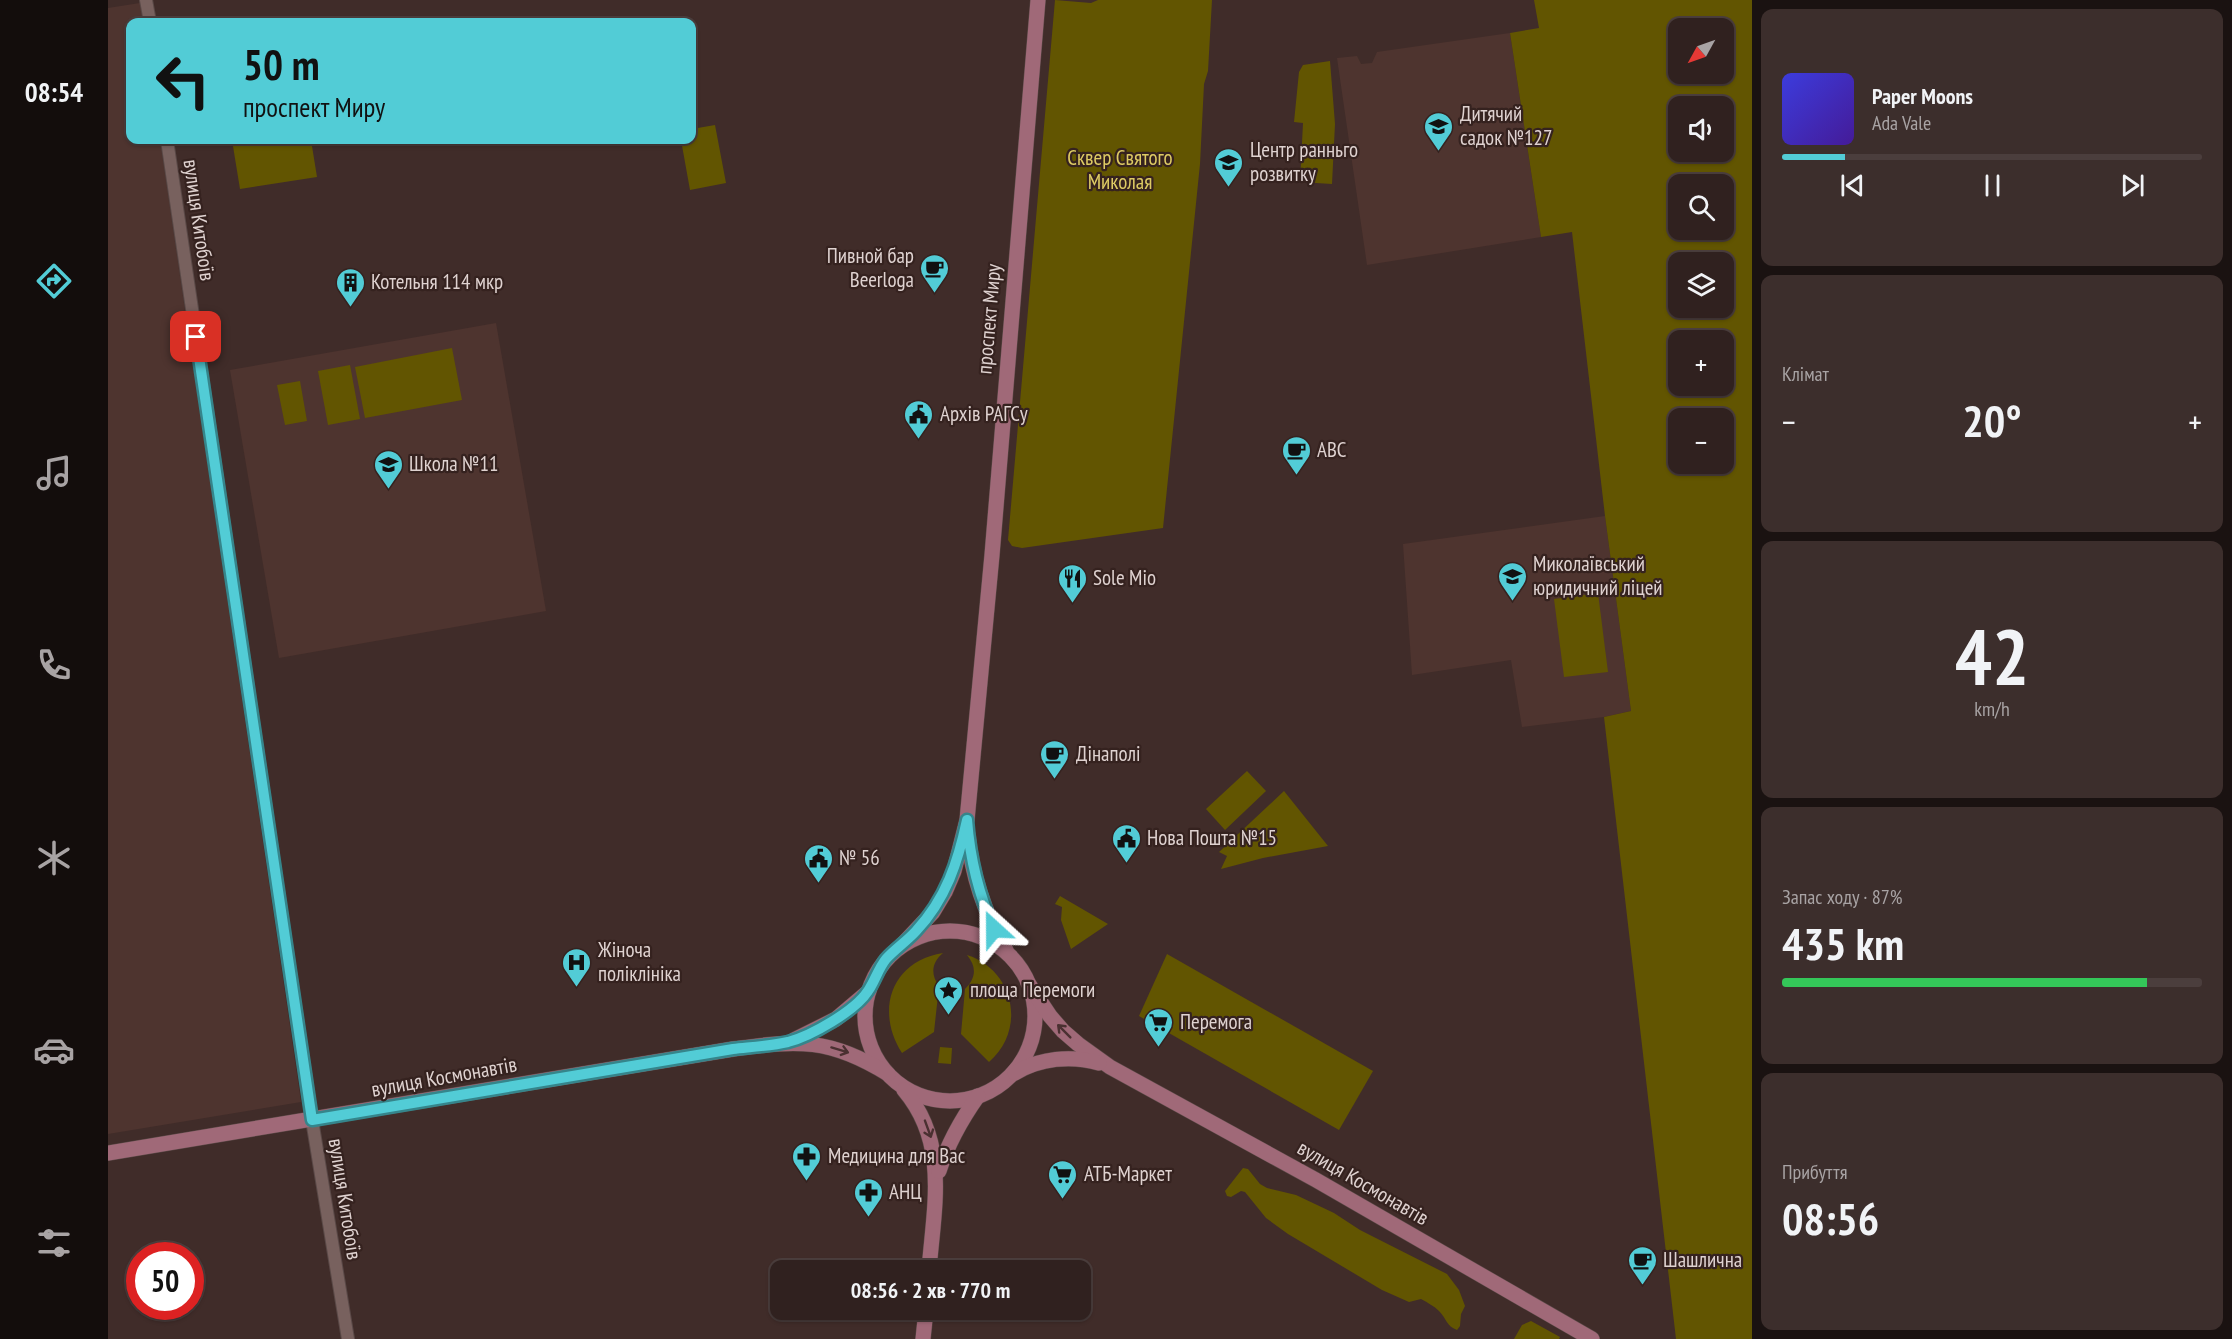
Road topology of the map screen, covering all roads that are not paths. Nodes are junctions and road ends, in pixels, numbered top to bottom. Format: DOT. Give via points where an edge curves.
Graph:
graph roads {
  1 [pos="146,0"];
  2 [pos="1038,0"];
  3 [pos="149,18"];
  4 [pos="168,144"];
  5 [pos="967,820"];
  6 [pos="901,946"];
  7 [pos="1010,956"];
  8 [pos="1028,983"];
  9 [pos="869,991"];
  10 [pos="787,1042"];
  11 [pos="1110,1067"];
  12 [pos="1011,1075"];
  13 [pos="894,1079"];
  14 [pos="978,1096"];
  15 [pos="312,1120"];
  16 [pos="108,1153"];
  17 [pos="935,1182"];
  18 [pos="930,1260"];
  19 [pos="925,1320"];
  20 [pos="348,1339"];
  21 [pos="923,1339"];
  22 [pos="1592,1339"];
  1 -- 3 [label="street"];
  2 -- 5 [label="main road, проспект Миру"];
  4 -- 15 [label="street, вулиця Китобоїв"];
  5 -- 6 [label="main road, проспект Миру" via="945,892 933,912"];
  5 -- 7 [label="main road, проспект Миру" via="981,900"];
  6 -- 7 [label="main road" via="933,933 957,932 980,937"];
  6 -- 9 [label="main road" via="881,966"];
  7 -- 8 [label="main road"];
  11 -- 8 [label="main road, вулиця Космонавтів, one-way" via="1063,1030"];
  8 -- 12 [label="main road" via="1034,1007 1033,1032 1025,1055"];
  9 -- 10 [label="main road, вулиця Космонавтів" via="823,1027"];
  9 -- 13 [label="main road" via="866,1030 876,1058"];
  10 -- 13 [label="main road, вулиця Космонавтів, one-way" via="841,1051"];
  10 -- 15 [label="main road, вулиця Космонавтів"];
  11 -- 12 [label="main road, вулиця Космонавтів" via="1082,1059 1052,1059"];
  11 -- 22 [label="main road, вулиця Космонавтів" via="1307,1174"];
  12 -- 14 [label="main road"];
  13 -- 14 [label="main road" via="917,1094 937,1100 958,1101"];
  13 -- 17 [label="main road, one-way" via="913,1101 928,1129"];
  14 -- 17 [label="main road" via="945,1151"];
  15 -- 16 [label="main road, вулиця Космонавтів"];
  15 -- 20 [label="street, вулиця Китобоїв"];
  17 -- 18 [label="main road"];
  19 -- 21 [label="main road"];
}
